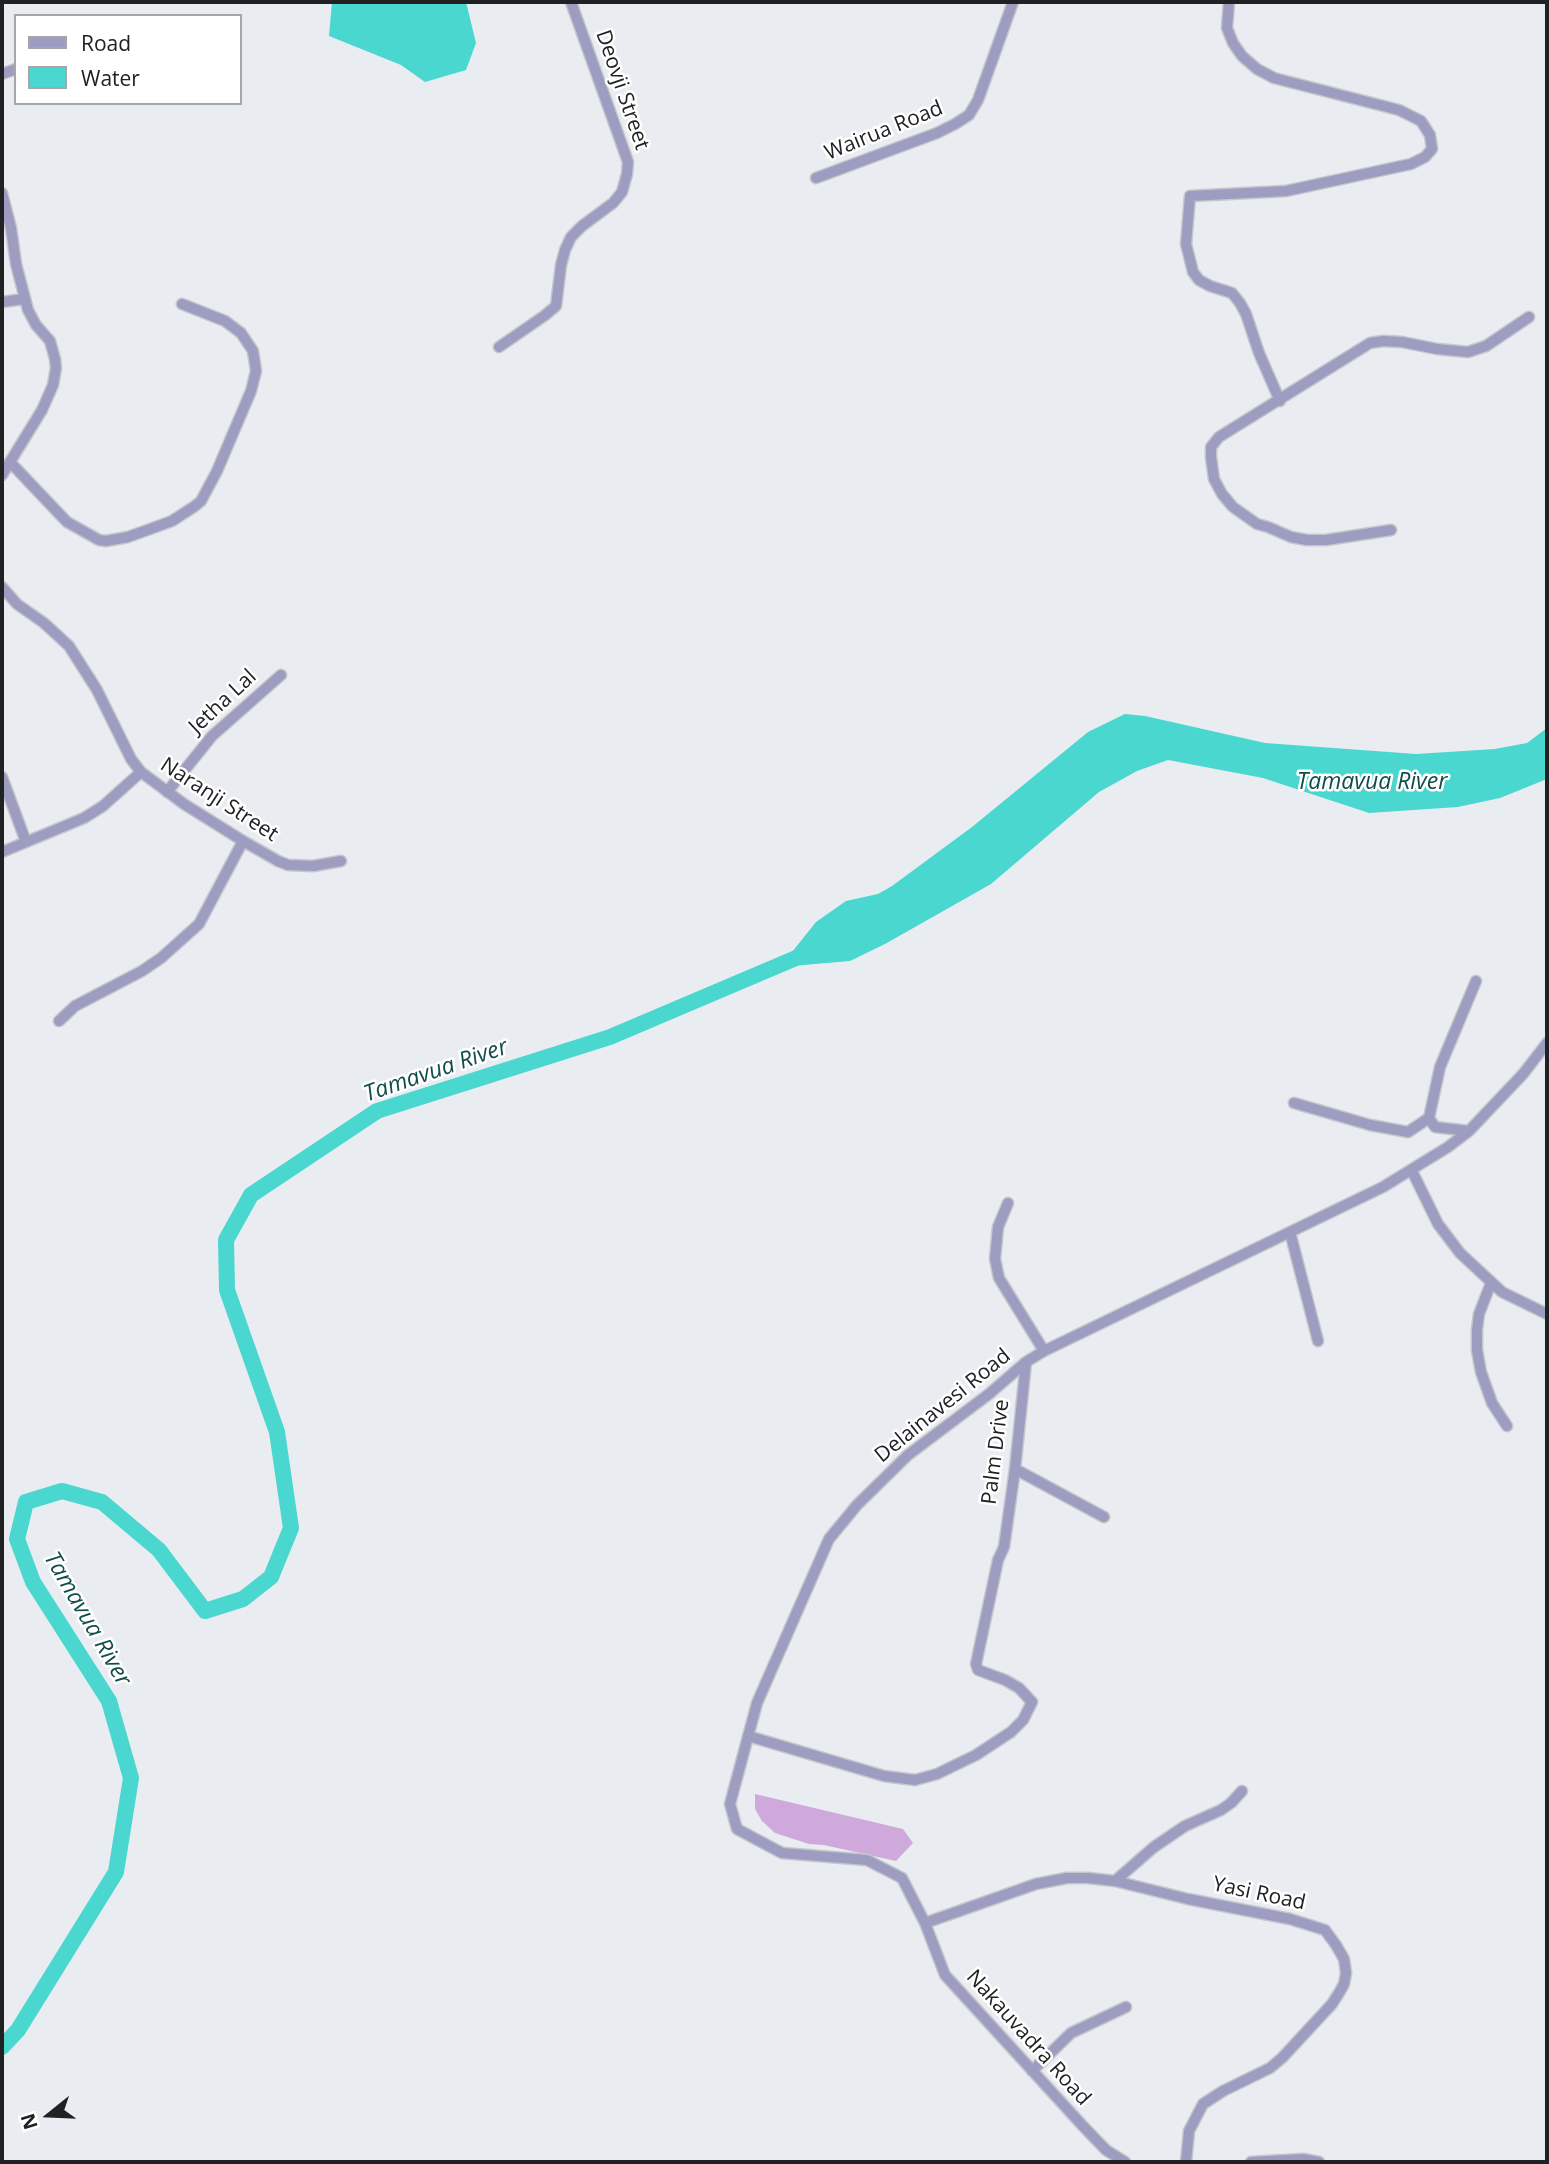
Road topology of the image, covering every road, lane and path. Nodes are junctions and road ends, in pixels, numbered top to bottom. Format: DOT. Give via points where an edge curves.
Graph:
graph roads {
  1 [pos="571,2"];
  2 [pos="1013,2"];
  3 [pos="1229,2"];
  4 [pos="817,178"];
  5 [pos="2,193"];
  6 [pos="24,299"];
  7 [pos="2,302"];
  8 [pos="182,304"];
  9 [pos="1529,317"];
  10 [pos="499,346"];
  11 [pos="1280,401"];
  12 [pos="10,462"];
  13 [pos="2,475"];
  14 [pos="1391,530"];
  15 [pos="2,587"];
  16 [pos="281,675"];
  17 [pos="142,772"];
  18 [pos="2,777"];
  19 [pos="167,792"];
  20 [pos="243,841"];
  21 [pos="26,842"];
  22 [pos="2,852"];
  23 [pos="341,861"];
  24 [pos="1476,981"];
  25 [pos="59,1021"];
  26 [pos="1547,1043"];
  27 [pos="1294,1103"];
  28 [pos="1429,1118"];
  29 [pos="1469,1131"];
  30 [pos="1412,1171"];
  31 [pos="1008,1203"];
  32 [pos="1290,1232"];
  33 [pos="1490,1283"];
  34 [pos="1547,1314"];
  35 [pos="1318,1341"];
  36 [pos="1044,1351"];
  37 [pos="1026,1362"];
  38 [pos="1507,1426"];
  39 [pos="1015,1469"];
  40 [pos="1104,1517"];
  41 [pos="748,1736"];
  42 [pos="1242,1791"];
  43 [pos="1115,1881"];
  44 [pos="925,1923"];
  45 [pos="1126,2007"];
  46 [pos="1032,2071"];
  47 [pos="1303,2161"];
  48 [pos="1125,2162"];
  49 [pos="1186,2162"];
  50 [pos="1251,2162"];
  51 [pos="1319,2162"];
  1 -- 10 [label="street, Deovji Street" via="628,162 627,174 613,203 571,237 561,265 556,306"];
  2 -- 4 [label="street, Wairua Road" via="978,100 968,115 937,133"];
  3 -- 11 [label="street" via="1227,28 1233,43 1257,69 1274,78 1399,110 1421,121 1432,149 1411,164 1286,191 1190,196 1186,244 1193,272 1210,286 1232,293 1240,303"];
  5 -- 6 [label="street"];
  6 -- 7 [label="street"];
  6 -- 12 [label="street" via="50,341 56,368 42,410"];
  8 -- 12 [label="street" via="225,321 241,333 253,351 256,371 217,471 195,506 172,521 128,537 99,540 67,522"];
  9 -- 11 [label="street" via="1486,346 1468,352 1402,342 1370,343"];
  11 -- 14 [label="street" via="1219,437 1211,447 1214,479 1233,507 1256,524 1307,541"];
  12 -- 13 [label="street"];
  15 -- 17 [label="street, Naranji Street" via="69,646"];
  16 -- 19 [label="street, Jetha Lal" via="212,736"];
  17 -- 19 [label="street, Naranji Street"];
  17 -- 21 [label="street" via="92,813"];
  18 -- 21 [label="street"];
  19 -- 20 [label="street, Naranji Street"];
  20 -- 23 [label="street, Naranji Street" via="288,864"];
  20 -- 25 [label="street" via="199,924 161,958 75,1006"];
  21 -- 22 [label="street"];
  24 -- 28 [label="street" via="1440,1067"];
  26 -- 29 [label="street, Delainavesi Road"];
  27 -- 28 [label="street" via="1408,1132"];
  28 -- 29 [label="street" via="1435,1127"];
  29 -- 30 [label="street, Delainavesi Road"];
  30 -- 32 [label="street, Delainavesi Road"];
  30 -- 33 [label="street" via="1445,1234"];
  31 -- 36 [label="street" via="995,1259 999,1278"];
  32 -- 35 [label="street"];
  32 -- 36 [label="street, Delainavesi Road"];
  33 -- 34 [label="street"];
  33 -- 38 [label="street" via="1479,1314 1477,1350 1492,1403"];
  36 -- 37 [label="street, Delainavesi Road"];
  37 -- 39 [label="street, Palm Drive"];
  37 -- 41 [label="street, Delainavesi Road" via="908,1455 857,1504 829,1539 757,1703"];
  39 -- 40 [label="street"];
  39 -- 41 [label="street, Palm Drive" via="1004,1547 976,1664 978,1670 1019,1688 1032,1702 1023,1720 996,1743 937,1774 915,1780 884,1776"];
  41 -- 44 [label="street, Delainavesi Road" via="730,1804 737,1829 782,1853 867,1860 902,1878"];
  42 -- 43 [label="street" via="1231,1804 1154,1847"];
  43 -- 44 [label="street, Yasi Road" via="1067,1878 1036,1884"];
  43 -- 49 [label="street, Yasi Road" via="1302,1922 1325,1930 1344,1959 1346,1973 1339,1993 1299,2040 1270,2068 1203,2104 1189,2131"];
  44 -- 46 [label="street, Nakauvadra Road" via="945,1975"];
  45 -- 46 [label="street" via="1071,2033"];
  46 -- 48 [label="street, Nakauvadra Road" via="1106,2150"];
  47 -- 50 [label="street"];
  47 -- 51 [label="street"];
}
